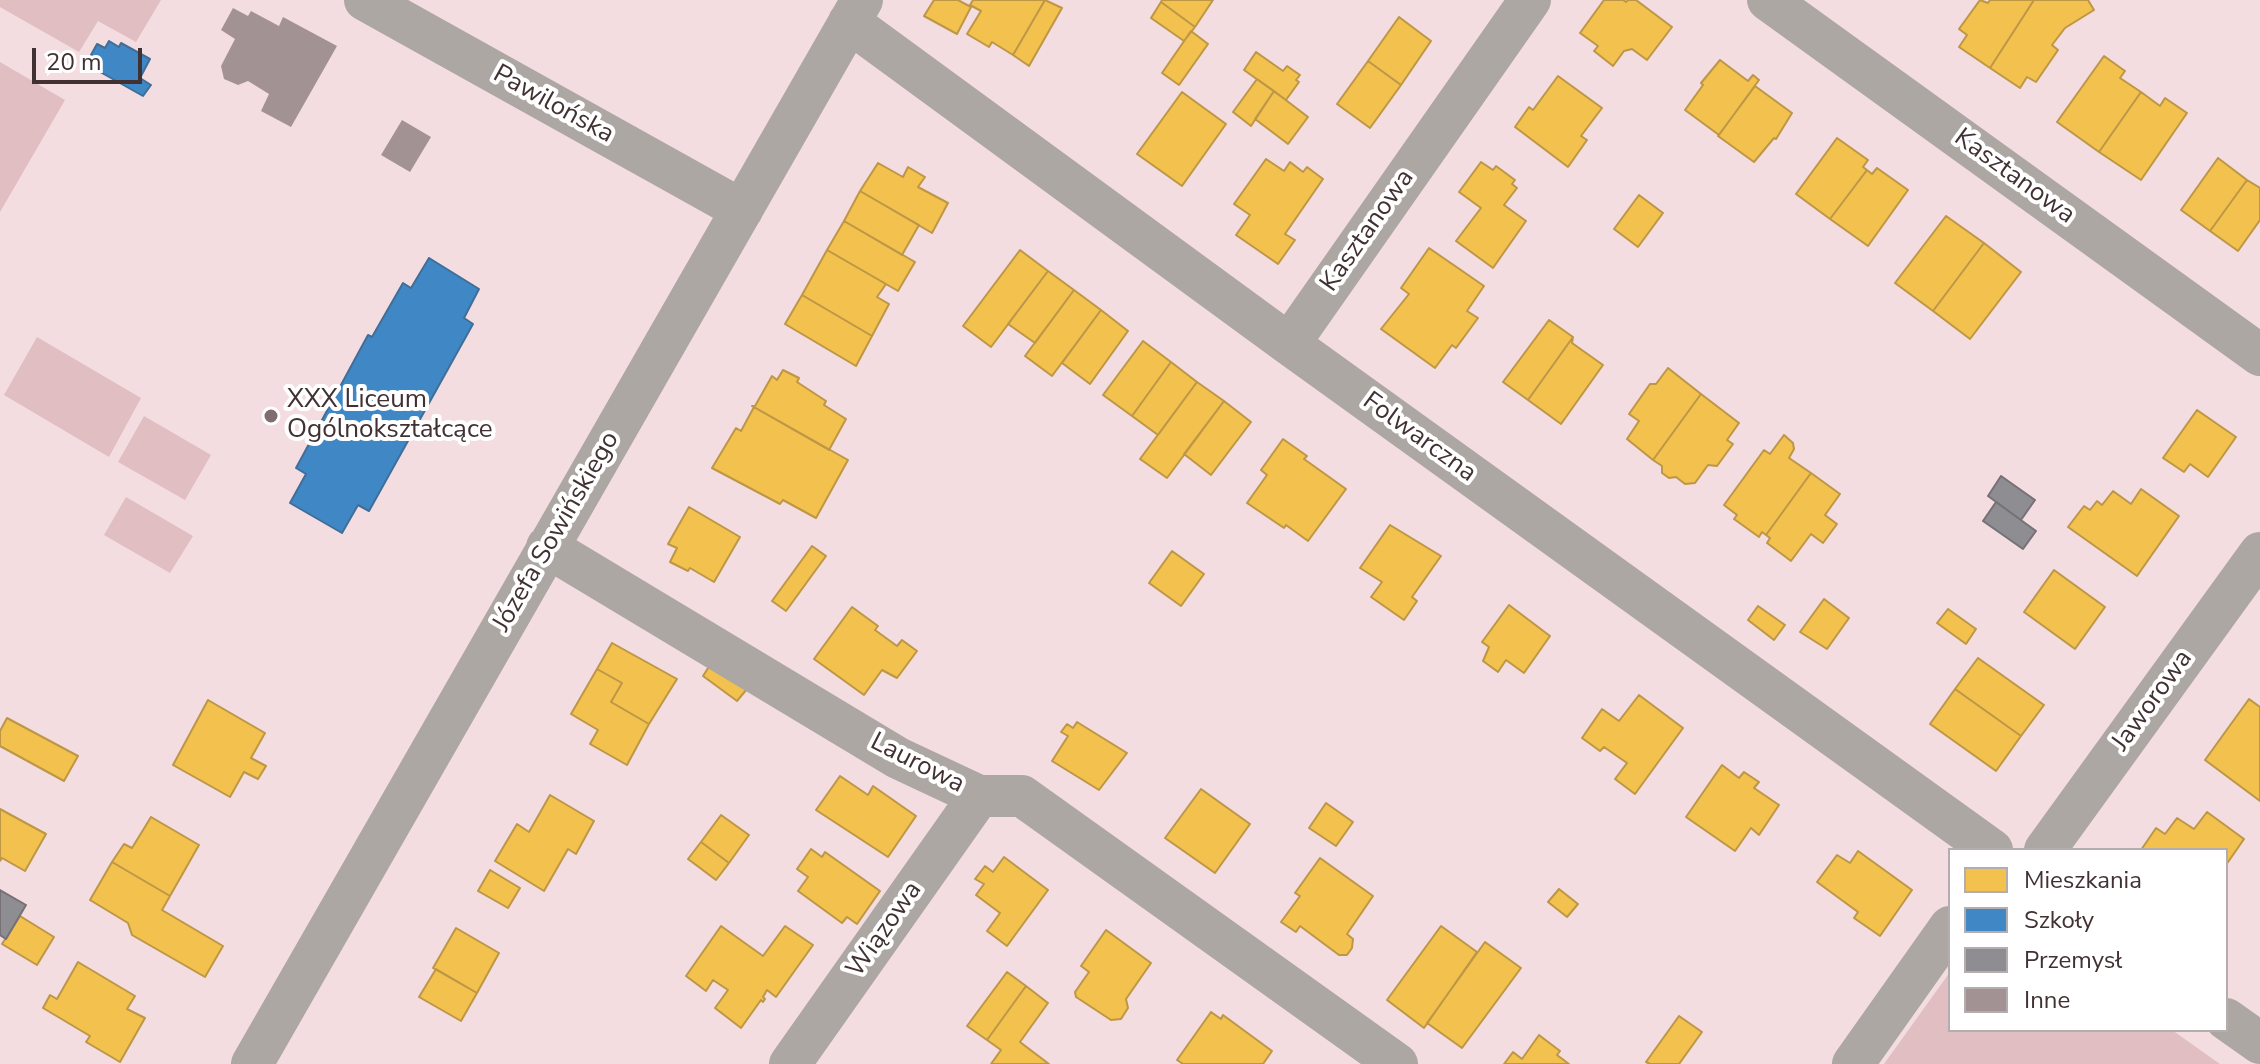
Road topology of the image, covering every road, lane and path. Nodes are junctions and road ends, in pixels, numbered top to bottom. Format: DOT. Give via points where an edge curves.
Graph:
graph roads {
  1 [pos="365,0"];
  2 [pos="1530,0"];
  3 [pos="1768,0"];
  4 [pos="855,11"];
  5 [pos="742,210"];
  6 [pos="1289,344"];
  7 [pos="2260,355"];
  8 [pos="547,547"];
  9 [pos="2260,553"];
  10 [pos="979,796"];
  11 [pos="1989,848"];
  12 [pos="2046,848"];
  13 [pos="1948,930"];
  14 [pos="2228,1020"];
  15 [pos="2260,1043"];
  16 [pos="252,1064"];
  17 [pos="790,1064"];
  18 [pos="1397,1064"];
  19 [pos="1853,1064"];
  1 -- 5 [label="street, Pawilońska"];
  2 -- 6 [label="street, Kasztanowa"];
  3 -- 7 [label="street, Kasztanowa"];
  4 -- 5 [label="street, Józefa Sowińskiego"];
  4 -- 6 [label="street, Folwarczna"];
  5 -- 8 [label="street, Józefa Sowińskiego"];
  6 -- 11 [label="street, Folwarczna"];
  8 -- 10 [label="street, Laurowa" via="898,758"];
  8 -- 16 [label="street, Józefa Sowińskiego"];
  9 -- 12 [label="street, Jaworowa"];
  10 -- 17 [label="street, Wiązowa"];
  10 -- 18 [label="street, Laurowa" via="1022,796"];
  13 -- 19 [label="street"];
  14 -- 15 [label="street"];
}
